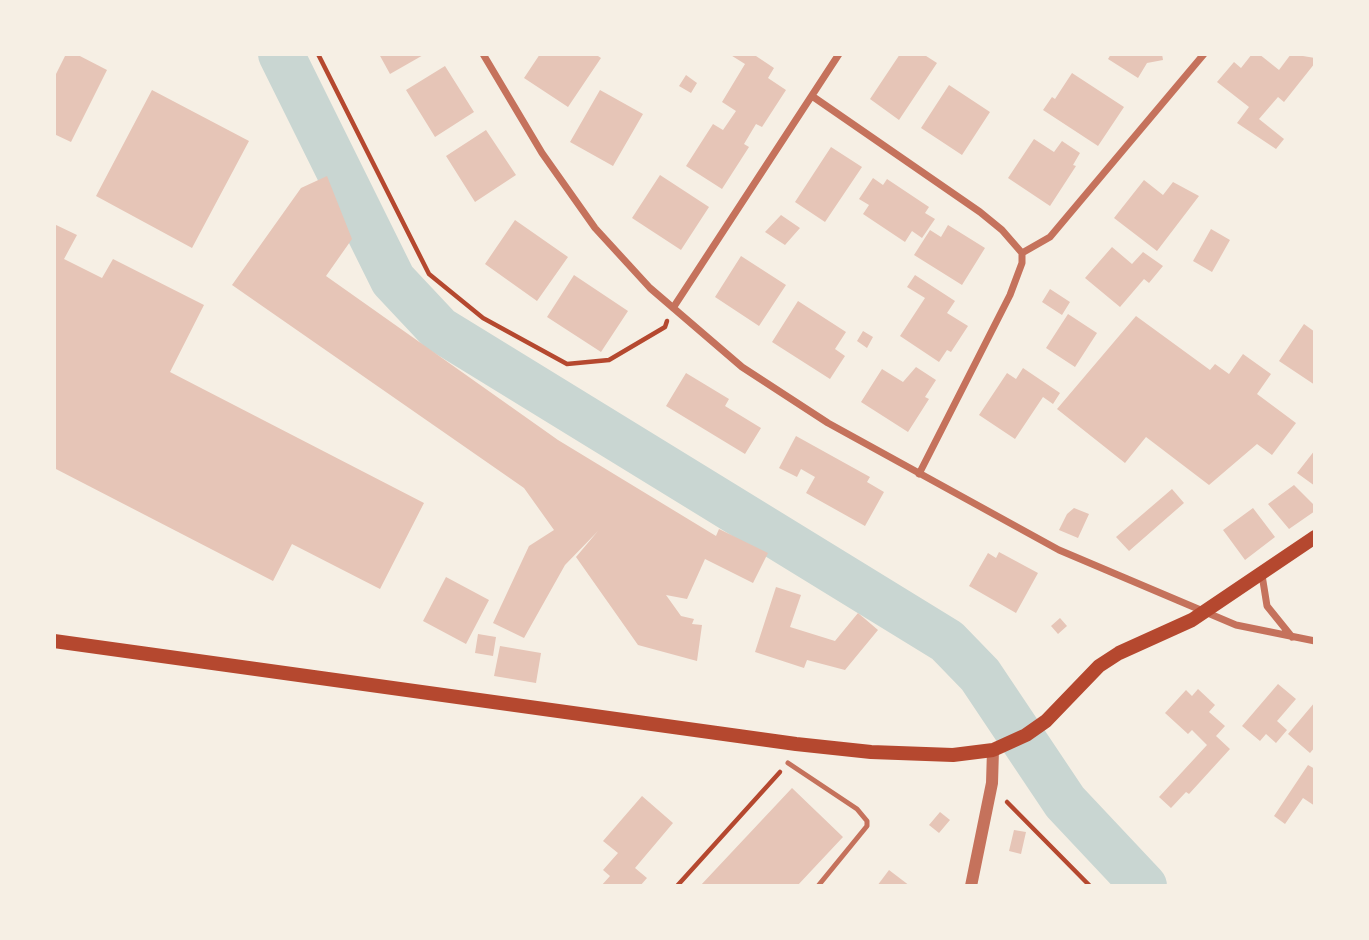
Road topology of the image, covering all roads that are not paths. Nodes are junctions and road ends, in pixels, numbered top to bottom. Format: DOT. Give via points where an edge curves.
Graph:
graph roads {
  1 [pos="483,54"];
  2 [pos="839,54"];
  3 [pos="1205,54"];
  4 [pos="812,96"];
  5 [pos="1022,253"];
  6 [pos="673,308"];
  7 [pos="919,474"];
  8 [pos="1315,537"];
  9 [pos="1262,575"];
  10 [pos="1203,613"];
  11 [pos="1292,638"];
  12 [pos="54,641"];
  13 [pos="1315,641"];
  14 [pos="993,750"];
  15 [pos="788,763"];
  16 [pos="818,886"];
  17 [pos="971,886"];
  1 -- 6 [label="street" via="571,197 628,265"];
  2 -- 4 [label="street"];
  3 -- 5 [label="street" via="1049,237"];
  4 -- 5 [label="street" via="980,212"];
  4 -- 6 [label="street"];
  5 -- 7 [label="street" via="1010,295"];
  6 -- 7 [label="street" via="777,391"];
  7 -- 10 [label="street" via="1059,550"];
  8 -- 9 [label="main road"];
  9 -- 10 [label="main road"];
  9 -- 11 [label="street" via="1267,606"];
  10 -- 11 [label="street"];
  10 -- 14 [label="main road" via="1099,666 1046,721"];
  11 -- 13 [label="street"];
  12 -- 14 [label="main road" via="796,744 953,755"];
  14 -- 17 [label="street" via="992,783"];
  15 -- 16 [label="lane" via="857,809 867,821"];
}
